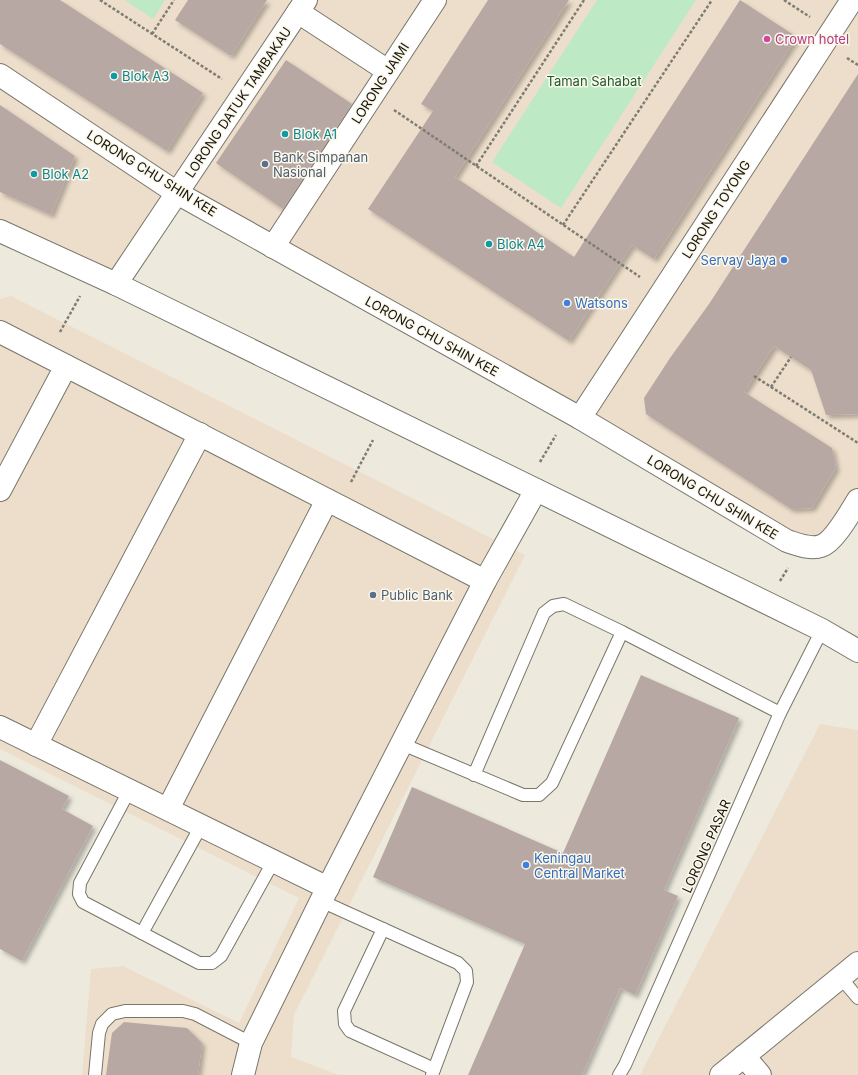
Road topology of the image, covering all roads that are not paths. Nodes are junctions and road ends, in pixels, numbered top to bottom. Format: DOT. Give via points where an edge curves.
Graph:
graph roads {
  1 [pos="435,0"];
  2 [pos="852,0"];
  3 [pos="302,6"];
  4 [pos="388,71"];
  5 [pos="0,75"];
  6 [pos="177,193"];
  7 [pos="0,231"];
  8 [pos="273,246"];
  9 [pos="116,284"];
  10 [pos="0,332"];
  11 [pos="66,366"];
  12 [pos="580,418"];
  13 [pos="200,434"];
  14 [pos="0,490"];
  15 [pos="536,490"];
  16 [pos="858,500"];
  17 [pos="333,502"];
  18 [pos="485,582"];
  19 [pos="822,630"];
  20 [pos="622,632"];
  21 [pos="858,651"];
  22 [pos="780,713"];
  23 [pos="0,727"];
  24 [pos="402,744"];
  25 [pos="36,745"];
  26 [pos="474,775"];
  27 [pos="129,791"];
  28 [pos="168,809"];
  29 [pos="201,826"];
  30 [pos="273,862"];
  31 [pos="324,894"];
  32 [pos="382,929"];
  33 [pos="142,933"];
  34 [pos="858,964"];
  35 [pos="841,978"];
  36 [pos="858,998"];
  37 [pos="251,1043"];
  38 [pos="744,1056"];
  39 [pos="433,1072"];
  40 [pos="95,1075"];
  41 [pos="243,1075"];
  42 [pos="619,1075"];
  43 [pos="721,1075"];
  44 [pos="760,1075"];
  1 -- 4 [label="street, LORONG JAIMI"];
  2 -- 12 [label="street, LORONG TOYONG"];
  3 -- 4 [label="street"];
  3 -- 6 [label="street, LORONG DATUK TAMBAKAU"];
  4 -- 8 [label="street, LORONG JAIMI"];
  5 -- 6 [label="street, LORONG CHU SHIN KEE"];
  6 -- 8 [label="street, LORONG CHU SHIN KEE"];
  6 -- 9 [label="street, LORONG DATUK TAMBAKAU"];
  7 -- 9 [label="street"];
  8 -- 12 [label="street, LORONG CHU SHIN KEE"];
  9 -- 15 [label="street"];
  10 -- 11 [label="street"];
  11 -- 13 [label="street"];
  11 -- 14 [label="street"];
  12 -- 16 [label="street, LORONG CHU SHIN KEE" via="787,541 803,546 822,546 837,534"];
  13 -- 17 [label="street"];
  13 -- 25 [label="street"];
  15 -- 18 [label="street"];
  15 -- 19 [label="street"];
  17 -- 18 [label="street"];
  17 -- 28 [label="street"];
  18 -- 24 [label="street"];
  19 -- 21 [label="street"];
  19 -- 22 [label="lane, LORONG PASAR"];
  20 -- 22 [label="lane"];
  20 -- 26 [label="lane" via="552,783 539,795 523,795"];
  20 -- 26 [label="lane" via="564,604 553,606 544,613"];
  22 -- 42 [label="lane, LORONG PASAR"];
  23 -- 25 [label="street"];
  24 -- 26 [label="lane"];
  24 -- 31 [label="street"];
  25 -- 27 [label="street"];
  27 -- 28 [label="street"];
  27 -- 33 [label="lane" via="80,883 79,894 84,902"];
  28 -- 29 [label="street"];
  29 -- 30 [label="street"];
  29 -- 33 [label="lane"];
  30 -- 31 [label="street"];
  30 -- 33 [label="lane" via="220,956 212,963 199,963"];
  31 -- 32 [label="lane"];
  31 -- 37 [label="street"];
  32 -- 39 [label="lane" via="458,963 466,971 467,982"];
  32 -- 39 [label="lane" via="344,1011 345,1024 350,1031"];
  34 -- 35 [label="street"];
  35 -- 36 [label="lane"];
  35 -- 38 [label="street"];
  37 -- 40 [label="lane" via="195,1014 183,1011 125,1011 112,1014 102,1024"];
  37 -- 41 [label="street"];
  38 -- 43 [label="street"];
  38 -- 44 [label="street"];
}
